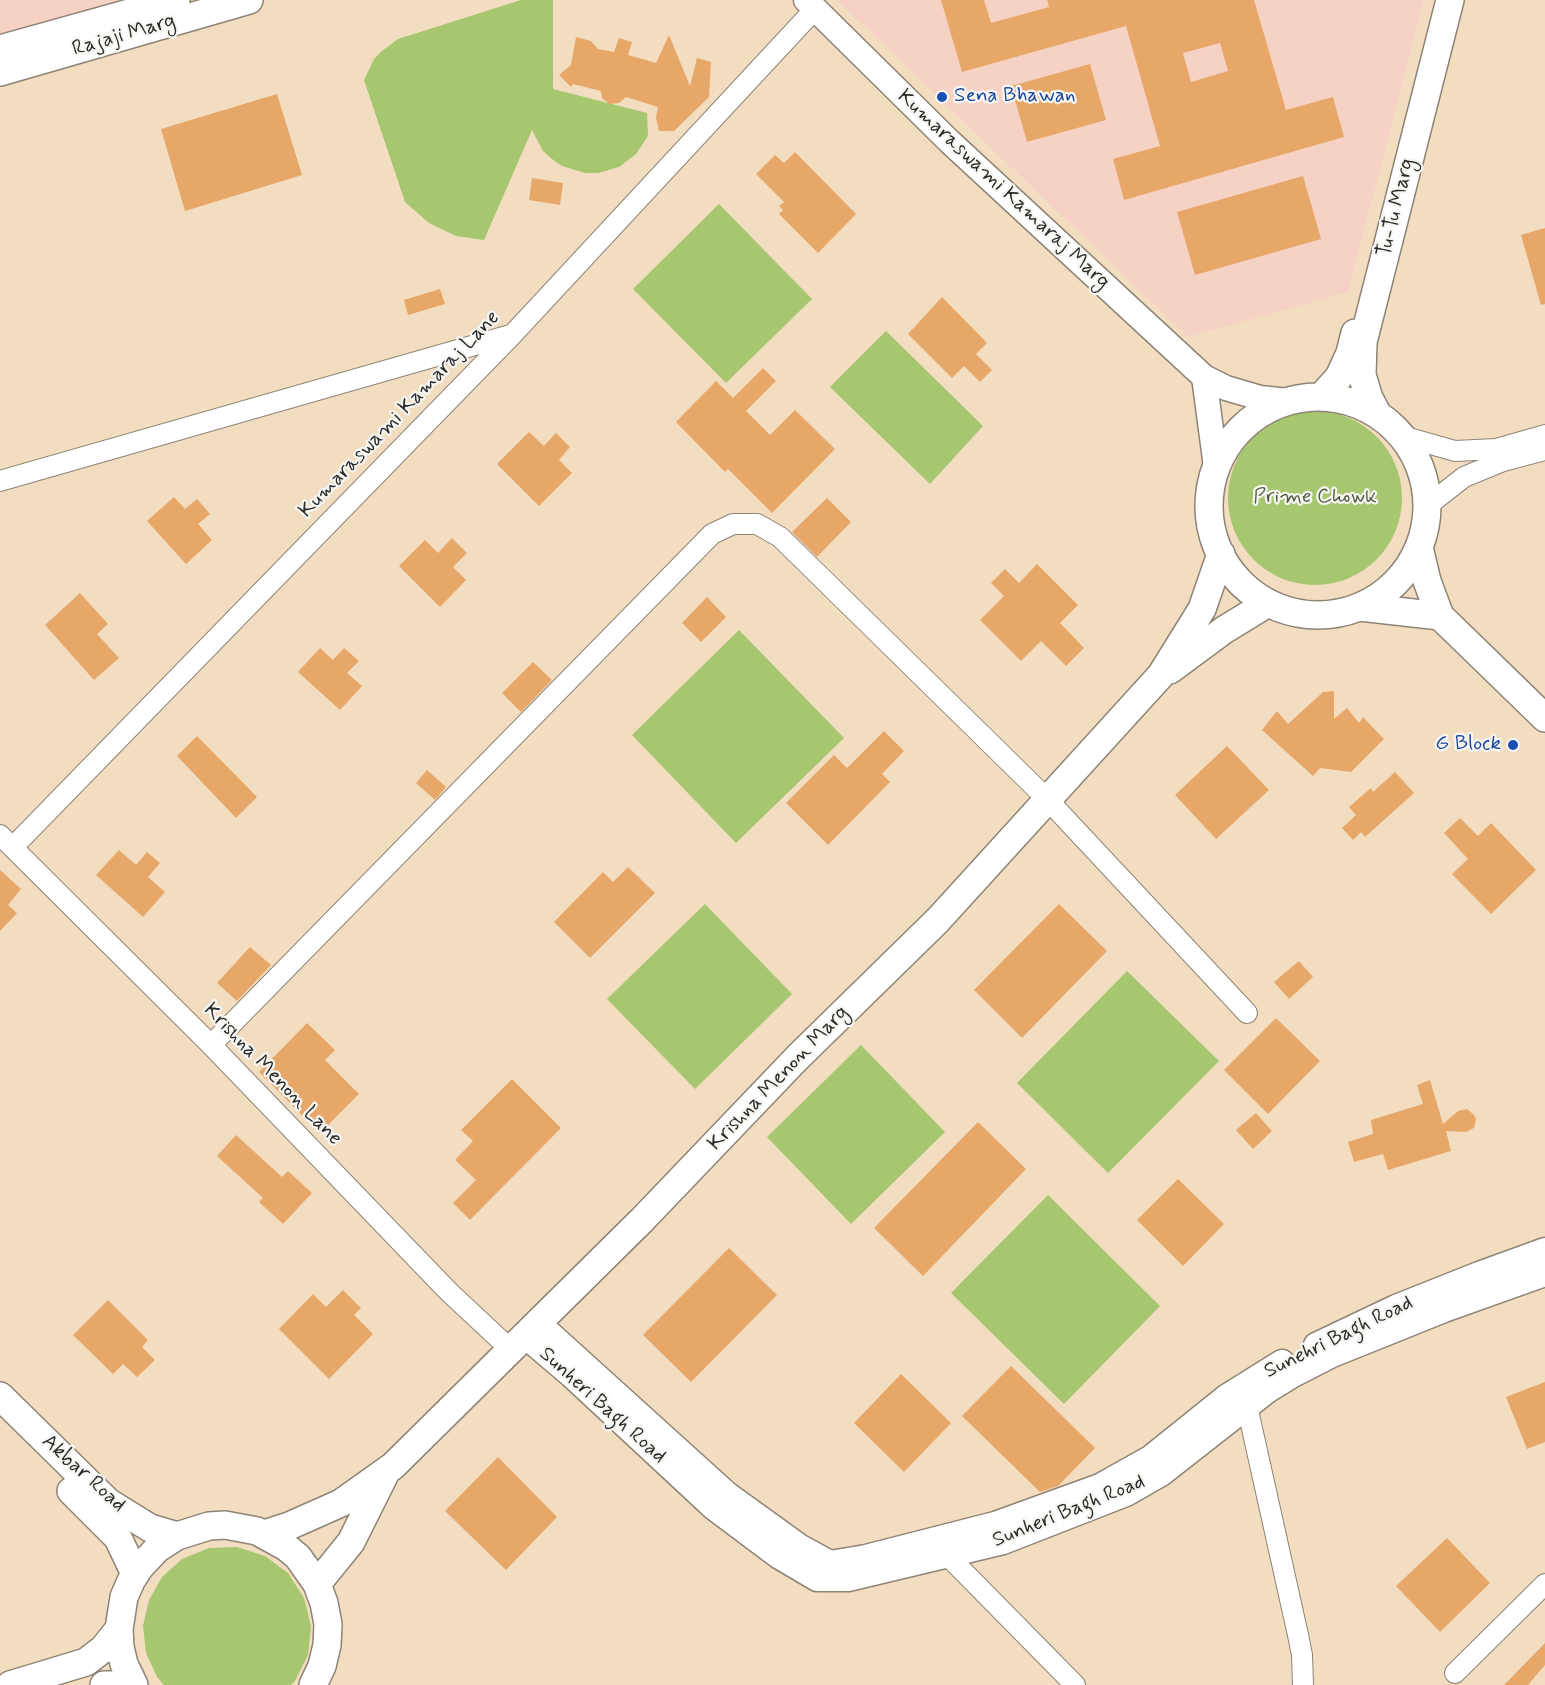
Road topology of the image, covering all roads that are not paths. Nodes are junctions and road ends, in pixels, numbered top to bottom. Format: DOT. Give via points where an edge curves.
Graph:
graph roads {
  1 [pos="176,0"];
  2 [pos="249,0"];
  3 [pos="1440,0"];
  4 [pos="1450,0"];
  5 [pos="811,5"];
  6 [pos="0,49"];
  7 [pos="0,72"];
  8 [pos="513,334"];
  9 [pos="1204,376"];
  10 [pos="1321,397"];
  11 [pos="1288,401"];
  12 [pos="1378,415"];
  13 [pos="1545,435"];
  14 [pos="1402,436"];
  15 [pos="1545,450"];
  16 [pos="1216,467"];
  17 [pos="0,481"];
  18 [pos="1427,506"];
  19 [pos="1419,547"];
  20 [pos="1221,554"];
  21 [pos="1268,603"];
  22 [pos="1360,607"];
  23 [pos="1440,616"];
  24 [pos="1161,675"];
  25 [pos="1545,718"];
  26 [pos="1047,799"];
  27 [pos="6,841"];
  28 [pos="1247,1013"];
  29 [pos="211,1045"];
  30 [pos="1545,1250"];
  31 [pos="1545,1274"];
  32 [pos="524,1336"];
  33 [pos="0,1396"];
  34 [pos="1247,1406"];
  35 [pos="0,1420"];
  36 [pos="385,1472"];
  37 [pos="264,1534"];
  38 [pos="177,1536"];
  39 [pos="947,1555"];
  40 [pos="135,1574"];
  41 [pos="317,1584"];
  42 [pos="1545,1584"];
  43 [pos="119,1629"];
  44 [pos="1455,1673"];
  45 [pos="322,1678"];
  46 [pos="10,1685"];
  47 [pos="104,1685"];
  48 [pos="112,1685"];
  49 [pos="134,1685"];
  50 [pos="1075,1685"];
  51 [pos="1303,1685"];
  1 -- 6 [label="main road, Rajaji Marg"];
  2 -- 7 [label="main road, Rajaji Marg"];
  3 -- 10 [label="main road, Tu-Tu Marg" via="1350,353 1339,378"];
  4 -- 12 [label="main road, Tu-Tu Marg" via="1363,342 1362,375"];
  5 -- 8 [label="street, Kumaraswami Kamaraj Lane"];
  5 -- 9 [label="street, Kumaraswami Kamaraj Marg" via="950,142"];
  8 -- 17 [label="street"];
  8 -- 27 [label="street, Kumaraswami Kamaraj Lane"];
  9 -- 11 [label="street, Kumaraswami Kamaraj Marg" via="1248,395"];
  9 -- 16 [label="street"];
  10 -- 11 [label="main road"];
  10 -- 12 [label="main road" via="1350,402"];
  11 -- 16 [label="main road" via="1252,419 1225,449"];
  12 -- 14 [label="main road"];
  13 -- 14 [label="street" via="1496,449 1455,450"];
  14 -- 18 [label="main road" via="1420,469"];
  15 -- 18 [label="street" via="1464,477"];
  16 -- 20 [label="main road" via="1210,496 1211,526"];
  18 -- 19 [label="main road"];
  19 -- 22 [label="main road" via="1392,586"];
  19 -- 23 [label="main road"];
  20 -- 21 [label="main road" via="1240,583"];
  20 -- 24 [label="main road, Krishna Menon Marg" via="1202,609"];
  21 -- 22 [label="main road" via="1290,612 1314,615"];
  21 -- 24 [label="main road, Krishna Menon Marg"];
  22 -- 23 [label="main road"];
  23 -- 25 [label="main road"];
  24 -- 26 [label="main road, Krishna Menon Marg"];
  26 -- 28 [label="street"];
  26 -- 29 [label="street" via="780,537 757,524 733,524 712,534"];
  26 -- 32 [label="main road, Krishna Menon Marg" via="938,920"];
  27 -- 29 [label="street, Krishna Menon Lane"];
  29 -- 32 [label="street, Krishna Menon Lane" via="449,1292"];
  30 -- 32 [label="street, Sunehri Bagh Road" via="1396,1307 1289,1358 1226,1397 1150,1458 1100,1486 995,1524 830,1563 727,1494"];
  31 -- 34 [label="street, Sunheri Bagh Road" via="1332,1355"];
  32 -- 36 [label="main road, Krishna Menon Marg"];
  32 -- 39 [label="street, Sunheri Bagh Road" via="714,1508 778,1557 817,1579 848,1579"];
  33 -- 38 [label="main road, Akbar Road" via="108,1502 150,1528"];
  34 -- 39 [label="street, Sunheri Bagh Road" via="1161,1474 1126,1494 1003,1542"];
  34 -- 51 [label="street" via="1298,1635"];
  35 -- 40 [label="main road, Akbar Road" via="118,1538"];
  36 -- 37 [label="main road, Krishna Menon Marg" via="341,1503"];
  36 -- 41 [label="main road, Krishna Menon Marg" via="351,1542"];
  37 -- 38 [label="main road" via="225,1525"];
  37 -- 41 [label="main road" via="298,1557"];
  38 -- 40 [label="main road" via="157,1549"];
  39 -- 50 [label="street"];
  40 -- 43 [label="main road" via="124,1597"];
  41 -- 45 [label="main road" via="328,1624"];
  42 -- 44 [label="street"];
  43 -- 46 [label="main road" via="86,1662"];
  43 -- 49 [label="main road" via="124,1664"];
  47 -- 48 [label="main road"];
}
